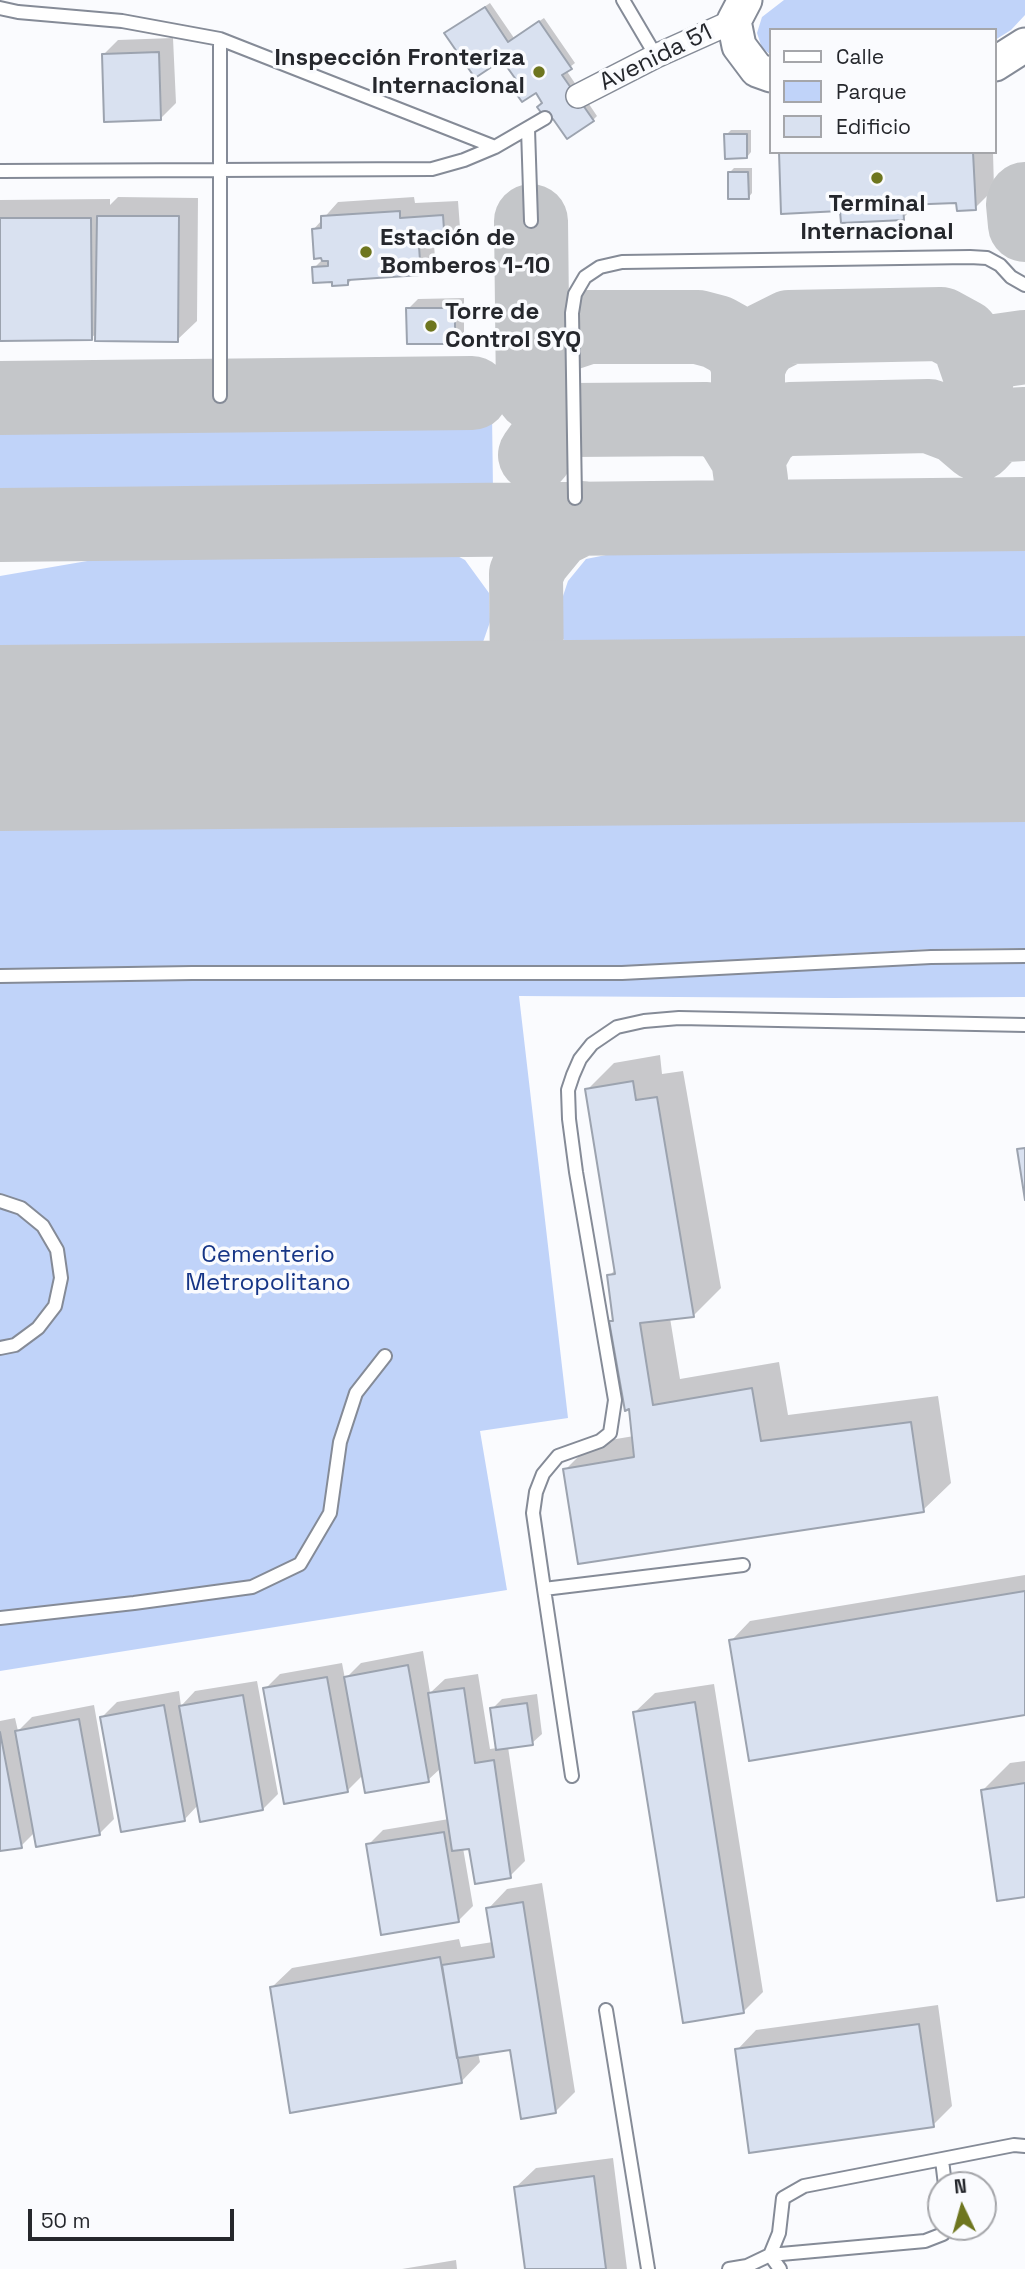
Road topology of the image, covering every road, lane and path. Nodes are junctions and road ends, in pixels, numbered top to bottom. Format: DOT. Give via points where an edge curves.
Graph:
graph roads {
  1 [pos="623,0"];
  2 [pos="0,8"];
  3 [pos="740,10"];
  4 [pos="220,39"];
  5 [pos="1025,45"];
  6 [pos="656,56"];
  7 [pos="997,63"];
  8 [pos="769,74"];
  9 [pos="578,96"];
  10 [pos="545,118"];
  11 [pos="528,129"];
  12 [pos="495,147"];
  13 [pos="0,171"];
  14 [pos="220,171"];
  15 [pos="531,221"];
  16 [pos="1025,285"];
  17 [pos="220,396"];
  18 [pos="575,498"];
  19 [pos="1025,956"];
  20 [pos="0,976"];
  21 [pos="1025,1025"];
  22 [pos="0,1202"];
  23 [pos="0,1348"];
  24 [pos="385,1356"];
  25 [pos="743,1565"];
  26 [pos="544,1589"];
  27 [pos="0,1618"];
  28 [pos="572,1776"];
  29 [pos="606,2010"];
  30 [pos="1025,2146"];
  31 [pos="942,2160"];
  32 [pos="943,2171"];
  33 [pos="927,2240"];
  34 [pos="770,2255"];
  35 [pos="648,2269"];
  36 [pos="729,2269"];
  37 [pos="780,2269"];
  1 -- 6 [label="lane"];
  2 -- 4 [label="lane" via="122,21"];
  3 -- 6 [label="street, Avenida 51"];
  3 -- 8 [label="main road, Avenida 51" via="739,46 757,70"];
  4 -- 12 [label="lane"];
  4 -- 14 [label="lane"];
  5 -- 7 [label="main road"];
  6 -- 9 [label="street, Avenida 51"];
  10 -- 11 [label="lane"];
  11 -- 12 [label="lane"];
  11 -- 15 [label="lane"];
  12 -- 14 [label="lane" via="432,169"];
  13 -- 14 [label="lane"];
  14 -- 17 [label="lane"];
  16 -- 18 [label="lane" via="987,258 970,257 622,262 600,267 585,277 575,294 572,313"];
  19 -- 20 [label="lane" via="622,973"];
  21 -- 26 [label="lane" via="679,1018 617,1027 592,1044 580,1059 568,1090 569,1119 615,1400 610,1433 558,1456 536,1492 533,1513"];
  22 -- 23 [label="lane" via="21,1208 43,1226 57,1250 61,1278 55,1306 38,1328 15,1345"];
  24 -- 27 [label="lane" via="356,1393 340,1442 330,1513 299,1564 252,1587"];
  25 -- 26 [label="lane"];
  26 -- 28 [label="lane"];
  29 -- 35 [label="lane"];
  30 -- 31 [label="lane"];
  31 -- 32 [label="lane"];
  31 -- 34 [label="lane" via="804,2186 783,2198 779,2233"];
  33 -- 34 [label="lane"];
  34 -- 36 [label="lane"];
  34 -- 37 [label="lane"];
}
